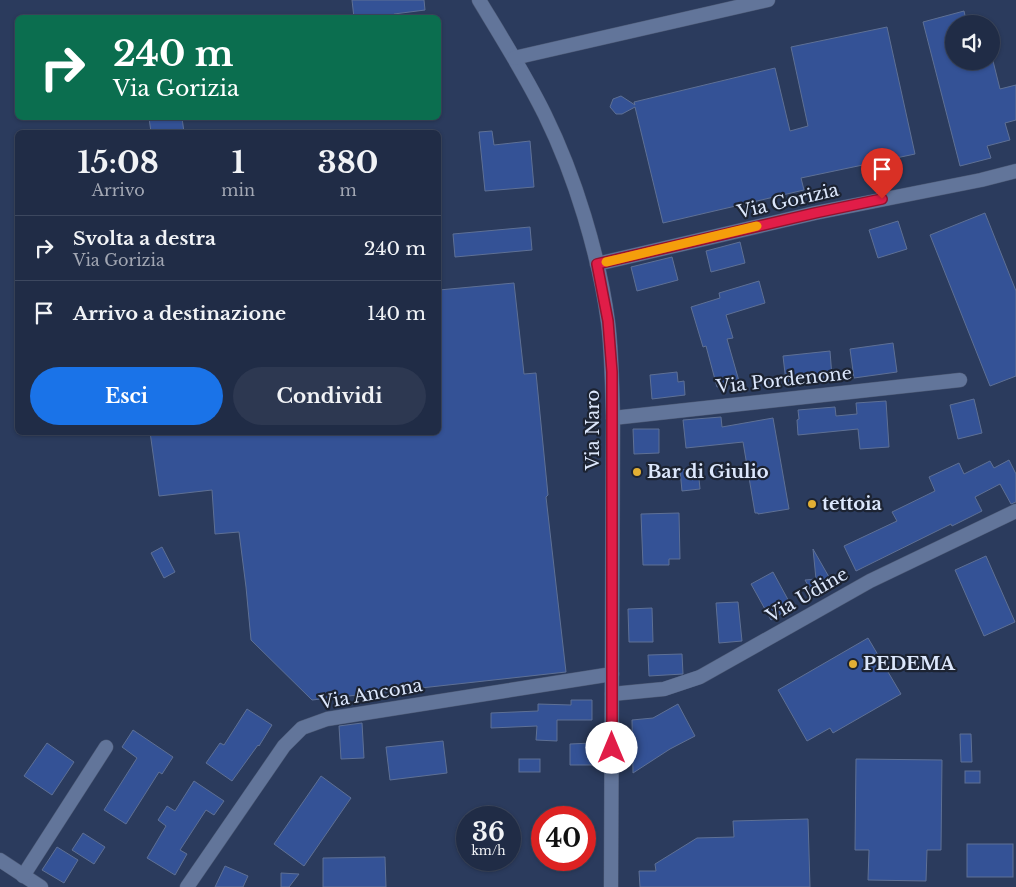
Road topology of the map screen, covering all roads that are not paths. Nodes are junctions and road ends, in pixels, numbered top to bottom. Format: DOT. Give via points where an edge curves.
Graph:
graph roads {
  1 [pos="479,0"];
  2 [pos="768,0"];
  3 [pos="514,58"];
  4 [pos="1016,171"];
  5 [pos="597,264"];
  6 [pos="960,380"];
  7 [pos="613,418"];
  8 [pos="1016,511"];
  9 [pos="612,674"];
  10 [pos="612,694"];
  11 [pos="106,747"];
  12 [pos="0,860"];
  13 [pos="23,876"];
  14 [pos="41,887"];
  15 [pos="187,887"];
  16 [pos="611,887"];
  1 -- 3 [label="street, Via Naro"];
  2 -- 3 [label="street"];
  3 -- 5 [label="street, Via Naro" via="560,150"];
  4 -- 5 [label="street, Via Gorizia" via="815,213"];
  5 -- 7 [label="street, Via Naro" via="610,337"];
  6 -- 7 [label="street, Via Pordenone"];
  7 -- 9 [label="street, Via Naro"];
  8 -- 10 [label="street, Via Udine" via="870,580 700,677 664,689"];
  9 -- 10 [label="street, Via Naro"];
  9 -- 15 [label="street, Via Ancona" via="327,718 302,728 284,746"];
  10 -- 16 [label="street, Via Naro"];
  11 -- 13 [label="street"];
  12 -- 13 [label="street"];
  13 -- 14 [label="street"];
}
